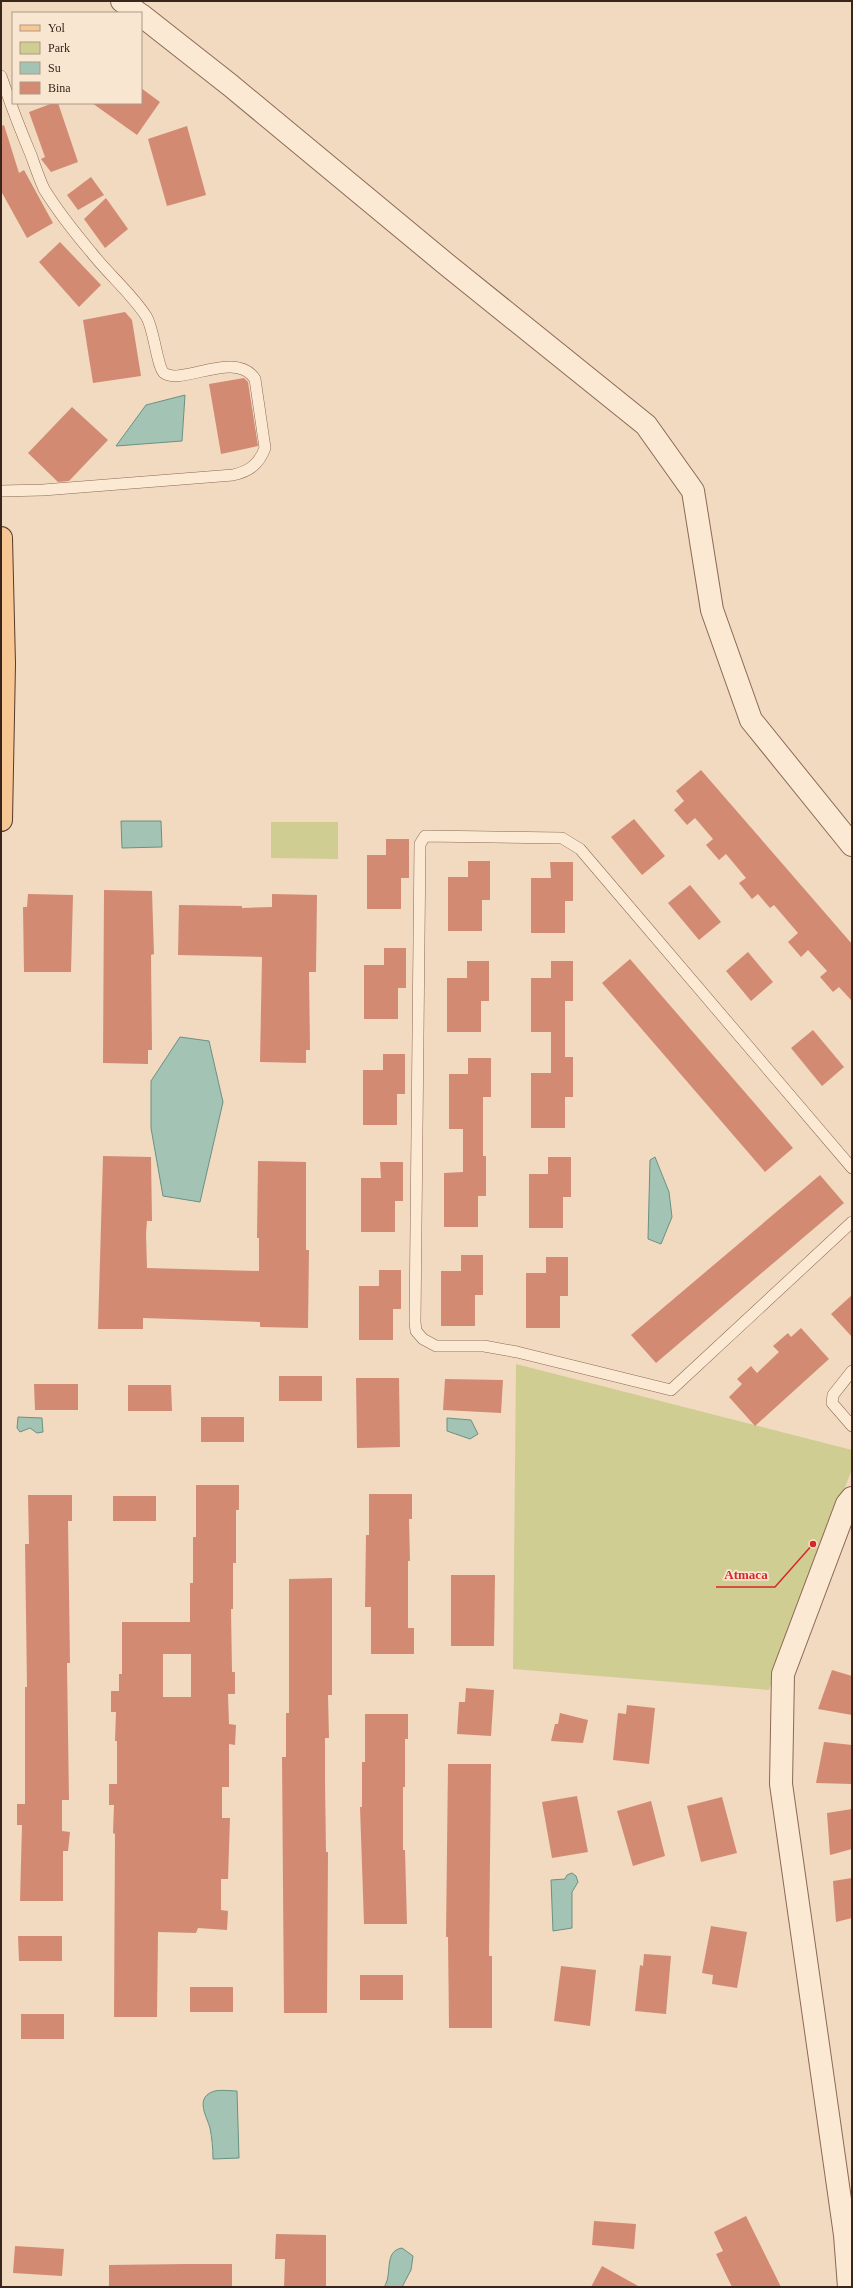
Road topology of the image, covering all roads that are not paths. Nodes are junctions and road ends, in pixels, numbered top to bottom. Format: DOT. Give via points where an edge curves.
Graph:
graph roads {
  1 [pos="122,1"];
  2 [pos="137,12"];
  3 [pos="142,17"];
  4 [pos="1,76"];
  5 [pos="1,491"];
  6 [pos="1,538"];
  7 [pos="1,820"];
  8 [pos="852,845"];
  9 [pos="852,1168"];
  10 [pos="852,1222"];
  11 [pos="852,1370"];
  12 [pos="852,1426"];
  13 [pos="852,1498"];
  14 [pos="849,2287"];
  1 -- 2 [label="street"];
  3 -- 8 [label="street" via="230,85 646,425 693,491 712,610 751,720"];
  4 -- 5 [label="lane" via="44,188 90,252 146,317 165,374 172,376 236,367 250,372 255,379 265,448 261,458 248,471 233,475"];
  6 -- 7 [label="main road" via="4,664"];
  9 -- 10 [label="lane" via="580,849 562,838 425,836 420,844 415,1322 416,1332 423,1339 436,1346 484,1346 517,1352 671,1390"];
  11 -- 12 [label="lane" via="833,1395 832,1403"];
  13 -- 14 [label="street" via="847,1504 783,1674 780,1784 845,2235"];
}
